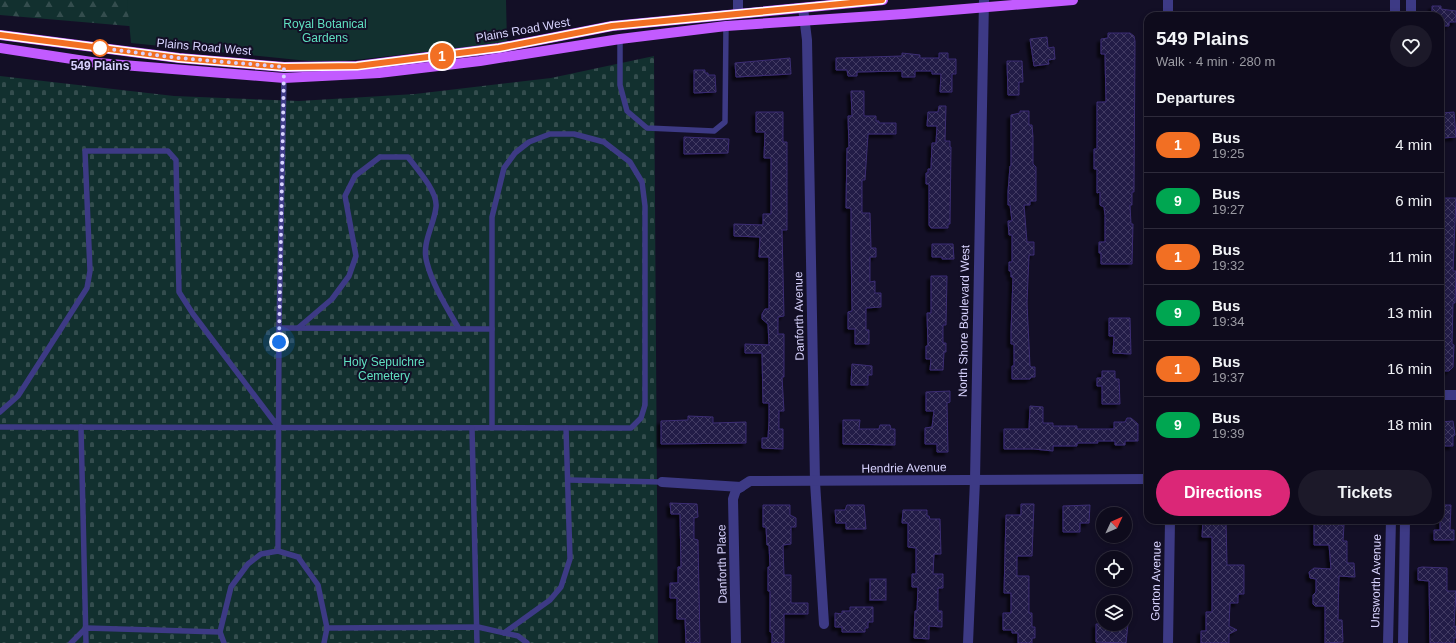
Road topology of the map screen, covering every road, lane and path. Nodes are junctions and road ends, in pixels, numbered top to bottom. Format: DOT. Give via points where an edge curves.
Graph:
graph roads {
  1 [pos="738,0"];
  2 [pos="883,0"];
  3 [pos="1073,0"];
  4 [pos="1168,0"];
  5 [pos="1395,0"];
  6 [pos="1411,0"];
  7 [pos="984,3"];
  8 [pos="803,8"];
  9 [pos="1168,12"];
  10 [pos="1395,12"];
  11 [pos="1411,12"];
  12 [pos="738,13"];
  13 [pos="805,21"];
  14 [pos="726,26"];
  15 [pos="0,35"];
  16 [pos="620,39"];
  17 [pos="0,48"];
  18 [pos="284,67"];
  19 [pos="284,78"];
  20 [pos="279,328"];
  21 [pos="298,328"];
  22 [pos="459,329"];
  23 [pos="492,329"];
  24 [pos="1444,395"];
  25 [pos="1456,395"];
  26 [pos="0,412"];
  27 [pos="0,427"];
  28 [pos="81,427"];
  29 [pos="279,428"];
  30 [pos="472,428"];
  31 [pos="492,428"];
  32 [pos="566,428"];
  33 [pos="1144,479"];
  34 [pos="568,480"];
  35 [pos="975,480"];
  36 [pos="662,482"];
  37 [pos="815,482"];
  38 [pos="741,487"];
  39 [pos="1170,524"];
  40 [pos="1390,524"];
  41 [pos="1405,524"];
  42 [pos="278,551"];
  43 [pos="824,624"];
  44 [pos="478,627"];
  45 [pos="86,628"];
  46 [pos="327,628"];
  47 [pos="220,632"];
  48 [pos="504,633"];
  49 [pos="71,643"];
  50 [pos="86,643"];
  51 [pos="224,643"];
  52 [pos="324,643"];
  53 [pos="477,643"];
  54 [pos="527,643"];
  55 [pos="736,643"];
  56 [pos="968,643"];
  57 [pos="1168,643"];
  58 [pos="1388,643"];
  59 [pos="1403,643"];
  1 -- 12 [label="street"];
  2 -- 8 [label="main road, Plains Road West"];
  3 -- 7 [label="main road, Plains Road West"];
  4 -- 9 [label="street"];
  5 -- 10 [label="street"];
  6 -- 11 [label="street"];
  7 -- 13 [label="main road, Plains Road West"];
  7 -- 35 [label="street, North Shore Boulevard West"];
  8 -- 12 [label="main road, Plains Road West"];
  8 -- 13 [label="street, Danforth Avenue"];
  12 -- 18 [label="main road, Plains Road West" via="612,26 499,48 416,60 357,66"];
  13 -- 14 [label="main road, Plains Road West"];
  13 -- 37 [label="street, Danforth Avenue"];
  14 -- 16 [label="main road, Plains Road West"];
  14 -- 16 [label="lane" via="725,122 714,131 647,128 627,111 620,85"];
  15 -- 18 [label="main road, Plains Road West" via="179,58"];
  16 -- 19 [label="main road, Plains Road West" via="473,62 379,73"];
  17 -- 19 [label="main road, Plains Road West" via="98,63"];
  18 -- 19 [label="lane"];
  19 -- 20 [label="lane"];
  20 -- 21 [label="lane"];
  20 -- 29 [label="lane"];
  21 -- 22 [label="lane"];
  21 -- 22 [label="lane" via="332,299 349,276 356,256 345,196 355,176 380,157 408,157 430,186 437,206 426,238 426,262"];
  22 -- 23 [label="lane"];
  23 -- 31 [label="lane"];
  23 -- 32 [label="lane" via="492,216 504,168 529,142 550,134 574,134 604,142 630,162 642,182 646,206 645,405 641,418 631,428"];
  24 -- 25 [label="street"];
  26 -- 29 [label="lane" via="18,396 87,288 90,271 85,151 168,151 176,160 179,292 192,314"];
  27 -- 28 [label="lane"];
  28 -- 29 [label="lane"];
  28 -- 45 [label="lane"];
  29 -- 30 [label="lane"];
  29 -- 42 [label="lane"];
  30 -- 31 [label="lane"];
  30 -- 44 [label="lane"];
  31 -- 32 [label="lane"];
  32 -- 34 [label="lane"];
  33 -- 35 [label="street, Hendrie Avenue"];
  34 -- 36 [label="lane"];
  34 -- 48 [label="lane" via="570,559 561,587 550,600"];
  35 -- 37 [label="street, Hendrie Avenue"];
  35 -- 56 [label="street, North Shore Boulevard West"];
  36 -- 38 [label="street, Hendrie Avenue"];
  37 -- 38 [label="street, Hendrie Avenue" via="750,481"];
  37 -- 43 [label="street, Danforth Avenue"];
  38 -- 55 [label="street, Danforth Place" via="736,490 733,499"];
  39 -- 57 [label="street, Gorton Avenue"];
  40 -- 58 [label="street, Unsworth Avenue"];
  41 -- 59 [label="street"];
  42 -- 46 [label="lane" via="298,557 318,585"];
  42 -- 47 [label="lane" via="261,554 248,564 231,587"];
  44 -- 46 [label="lane"];
  44 -- 48 [label="lane"];
  44 -- 53 [label="lane"];
  45 -- 47 [label="lane"];
  45 -- 49 [label="lane"];
  45 -- 50 [label="lane"];
  46 -- 52 [label="lane"];
  47 -- 51 [label="lane"];
  48 -- 54 [label="lane" via="518,636"];
}
